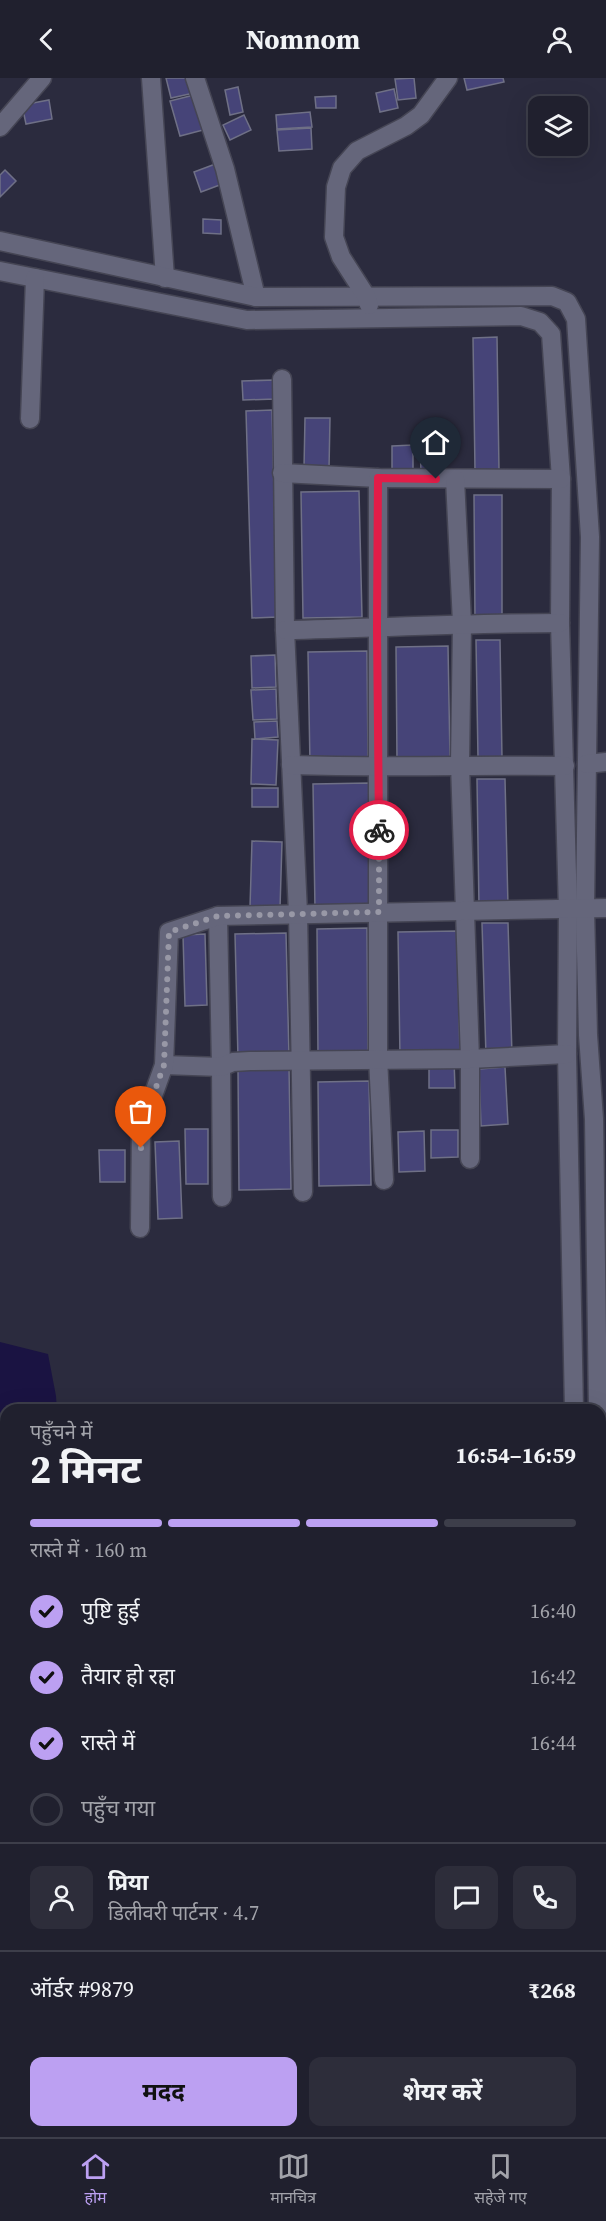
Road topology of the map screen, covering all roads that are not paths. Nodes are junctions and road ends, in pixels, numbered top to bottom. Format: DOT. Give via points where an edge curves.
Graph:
graph roads {
  1 [pos="42,78"];
  2 [pos="150,78"];
  3 [pos="195,78"];
  4 [pos="448,78"];
  5 [pos="0,127"];
  6 [pos="0,241"];
  7 [pos="0,271"];
  8 [pos="35,278"];
  9 [pos="165,278"];
  10 [pos="366,296"];
  11 [pos="256,297"];
  12 [pos="373,318"];
  13 [pos="282,379"];
  14 [pos="30,419"];
  15 [pos="282,473"];
  16 [pos="378,478"];
  17 [pos="455,479"];
  18 [pos="561,479"];
  19 [pos="597,614"];
  20 [pos="560,622"];
  21 [pos="462,623"];
  22 [pos="377,628"];
  23 [pos="285,630"];
  24 [pos="606,762"];
  25 [pos="460,764"];
  26 [pos="587,764"];
  27 [pos="291,765"];
  28 [pos="565,766"];
  29 [pos="380,767"];
  30 [pos="606,908"];
  31 [pos="577,910"];
  32 [pos="465,911"];
  33 [pos="379,912"];
  34 [pos="298,913"];
  35 [pos="218,916"];
  36 [pos="567,1054"];
  37 [pos="378,1058"];
  38 [pos="300,1059"];
  39 [pos="470,1059"];
  40 [pos="164,1065"];
  41 [pos="221,1067"];
  42 [pos="600,1116"];
  43 [pos="568,1124"];
  44 [pos="600,1140"];
  45 [pos="569,1147"];
  46 [pos="470,1159"];
  47 [pos="384,1180"];
  48 [pos="303,1192"];
  49 [pos="222,1197"];
  50 [pos="140,1228"];
  51 [pos="601,1300"];
  52 [pos="574,1404"];
  53 [pos="598,1404"];
  1 -- 5 [label="street"];
  2 -- 9 [label="street"];
  3 -- 11 [label="street" via="225,169"];
  4 -- 10 [label="street" via="422,115 357,151 342,168 336,187 334,237 340,256"];
  6 -- 9 [label="street"];
  7 -- 8 [label="street"];
  8 -- 12 [label="street" via="247,320"];
  8 -- 14 [label="street"];
  9 -- 11 [label="street"];
  10 -- 11 [label="street"];
  10 -- 12 [label="street"];
  10 -- 19 [label="street" via="552,296 567,302 576,319"];
  12 -- 18 [label="street" via="521,316 540,322 551,334"];
  13 -- 15 [label="street"];
  15 -- 16 [label="street"];
  15 -- 23 [label="street"];
  16 -- 17 [label="street"];
  16 -- 22 [label="street"];
  17 -- 18 [label="street"];
  17 -- 21 [label="street"];
  18 -- 20 [label="street"];
  19 -- 26 [label="street"];
  20 -- 21 [label="street"];
  20 -- 28 [label="street"];
  21 -- 22 [label="street"];
  21 -- 25 [label="street"];
  22 -- 23 [label="street"];
  22 -- 29 [label="street"];
  23 -- 27 [label="street"];
  24 -- 26 [label="street"];
  25 -- 28 [label="street"];
  25 -- 29 [label="street"];
  25 -- 32 [label="street"];
  26 -- 31 [label="street"];
  27 -- 29 [label="street"];
  27 -- 34 [label="street"];
  28 -- 31 [label="street"];
  29 -- 33 [label="street"];
  30 -- 31 [label="street"];
  31 -- 32 [label="street"];
  31 -- 36 [label="street"];
  31 -- 42 [label="street"];
  32 -- 33 [label="street"];
  32 -- 39 [label="street"];
  33 -- 34 [label="street"];
  33 -- 37 [label="street"];
  34 -- 35 [label="street"];
  34 -- 38 [label="street"];
  35 -- 40 [label="street" via="169,932"];
  35 -- 41 [label="street"];
  36 -- 39 [label="street"];
  36 -- 43 [label="street"];
  37 -- 38 [label="street"];
  37 -- 39 [label="street"];
  37 -- 47 [label="street"];
  38 -- 41 [label="street" via="232,1062"];
  38 -- 48 [label="street"];
  39 -- 46 [label="street"];
  40 -- 41 [label="street"];
  40 -- 50 [label="street" via="141,1129"];
  41 -- 49 [label="street"];
  42 -- 43 [label="street"];
  42 -- 44 [label="street"];
  43 -- 45 [label="street"];
  44 -- 45 [label="street"];
  44 -- 51 [label="street"];
  45 -- 52 [label="street"];
  51 -- 53 [label="street"];
}
